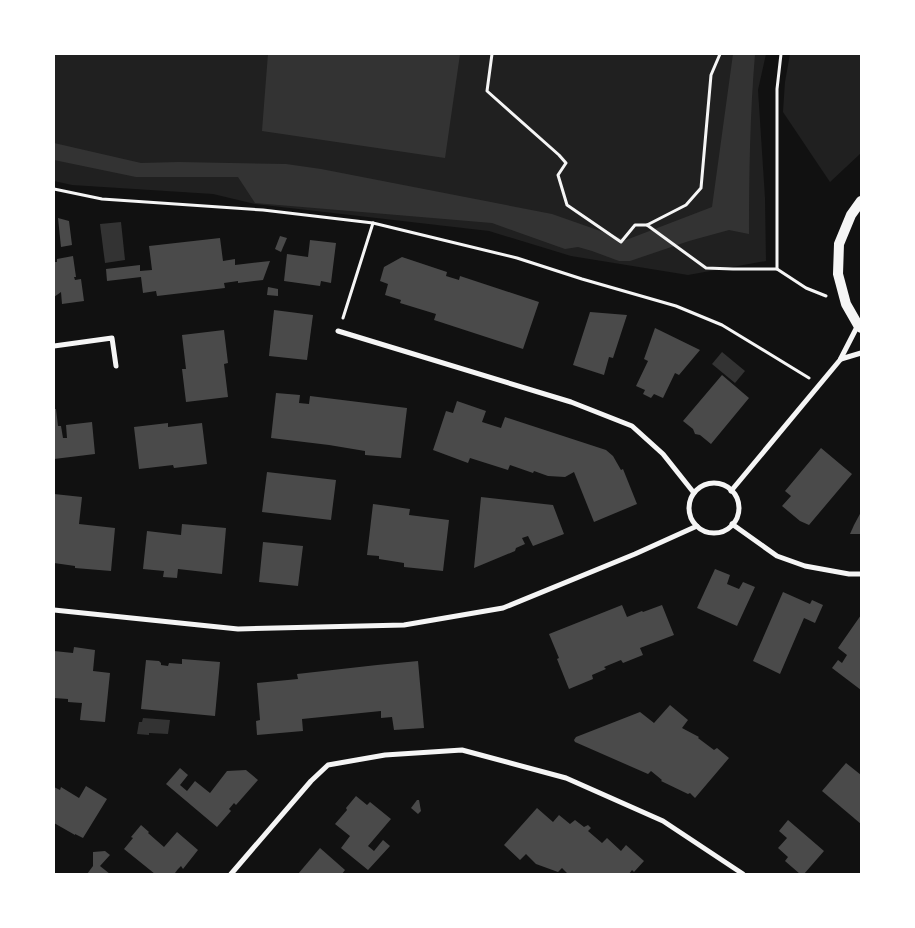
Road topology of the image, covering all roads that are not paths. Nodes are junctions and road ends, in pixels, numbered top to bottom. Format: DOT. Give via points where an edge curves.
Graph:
graph roads {
  1 [pos="861,202"];
  2 [pos="860,326"];
  3 [pos="338,330"];
  4 [pos="54,346"];
  5 [pos="861,352"];
  6 [pos="840,360"];
  7 [pos="116,366"];
  8 [pos="731,491"];
  9 [pos="694,493"];
  10 [pos="732,524"];
  11 [pos="697,526"];
  12 [pos="861,574"];
  13 [pos="54,610"];
  14 [pos="231,874"];
  15 [pos="743,874"];
  1 -- 2 [label="main road" via="851,215 839,244 838,274 846,304"];
  2 -- 6 [label="street"];
  3 -- 9 [label="street" via="571,402 632,426 663,454"];
  4 -- 7 [label="street" via="112,338"];
  5 -- 6 [label="street"];
  6 -- 8 [label="street"];
  8 -- 9 [label="street" via="716,483 700,487"];
  8 -- 10 [label="street" via="736,497 738,511"];
  9 -- 11 [label="street" via="689,506"];
  10 -- 11 [label="street" via="719,532"];
  10 -- 12 [label="street" via="776,556 805,566"];
  11 -- 13 [label="street" via="503,608 404,625 238,630"];
  14 -- 15 [label="street" via="328,765 385,755 462,750 566,778 593,789 664,821"];
}
